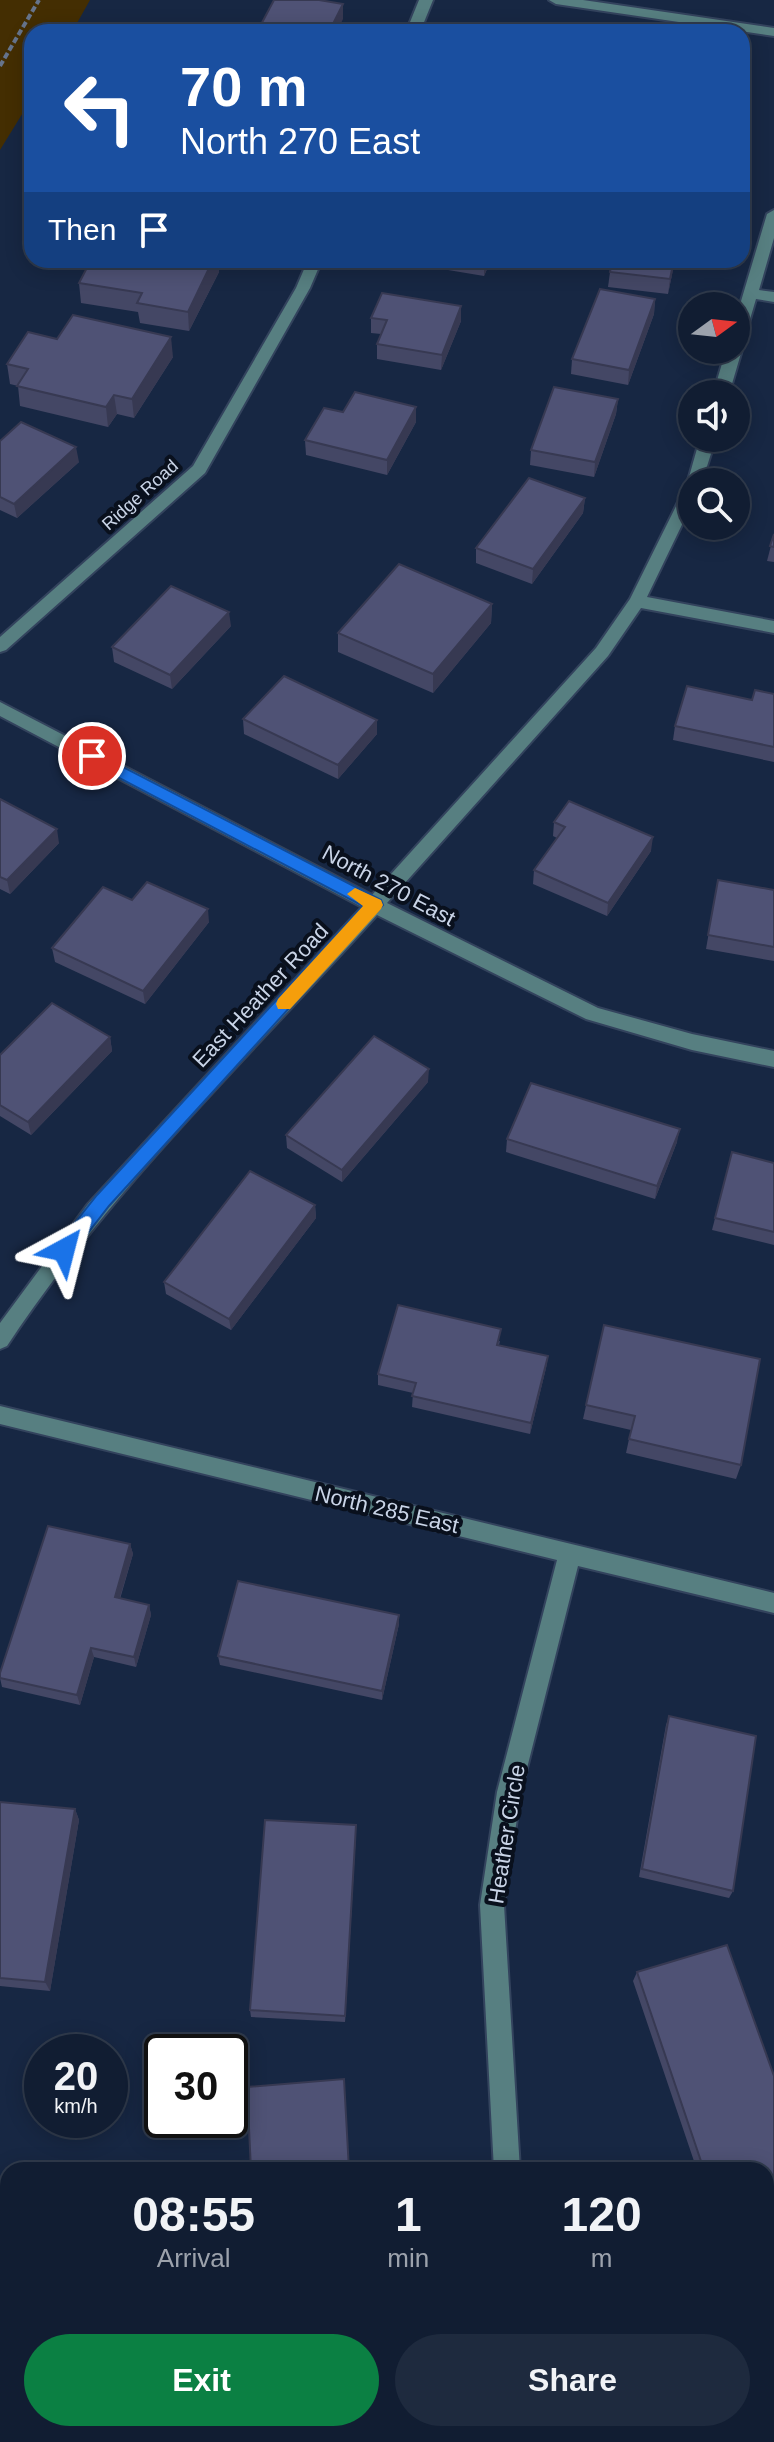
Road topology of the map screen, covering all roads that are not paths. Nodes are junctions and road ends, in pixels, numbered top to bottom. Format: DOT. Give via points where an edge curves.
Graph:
graph roads {
  1 [pos="426,0"];
  2 [pos="556,0"];
  3 [pos="416,24"];
  4 [pos="720,24"];
  5 [pos="750,28"];
  6 [pos="774,32"];
  7 [pos="774,214"];
  8 [pos="312,268"];
  9 [pos="751,293"];
  10 [pos="750,296"];
  11 [pos="774,297"];
  12 [pos="678,517"];
  13 [pos="637,601"];
  14 [pos="774,627"];
  15 [pos="0,646"];
  16 [pos="0,708"];
  17 [pos="375,905"];
  18 [pos="774,1059"];
  19 [pos="0,1340"];
  20 [pos="0,1415"];
  21 [pos="570,1553"];
  22 [pos="774,1603"];
  23 [pos="507,2162"];
  1 -- 3 [label="street"];
  2 -- 4 [label="street"];
  5 -- 6 [label="street"];
  7 -- 9 [label="street"];
  8 -- 15 [label="street, Ridge Road" via="199,469"];
  9 -- 10 [label="street"];
  9 -- 11 [label="street"];
  12 -- 13 [label="street, East Heather Road"];
  13 -- 14 [label="street"];
  13 -- 17 [label="street, East Heather Road" via="602,652"];
  16 -- 17 [label="street, North 270 East"];
  17 -- 18 [label="street, North 270 East" via="593,1014"];
  17 -- 19 [label="street, East Heather Road" via="103,1200"];
  20 -- 21 [label="street, North 285 East"];
  21 -- 22 [label="street, North 285 East"];
  21 -- 23 [label="street, Heather Circle" via="509,1792 492,1905"];
}
